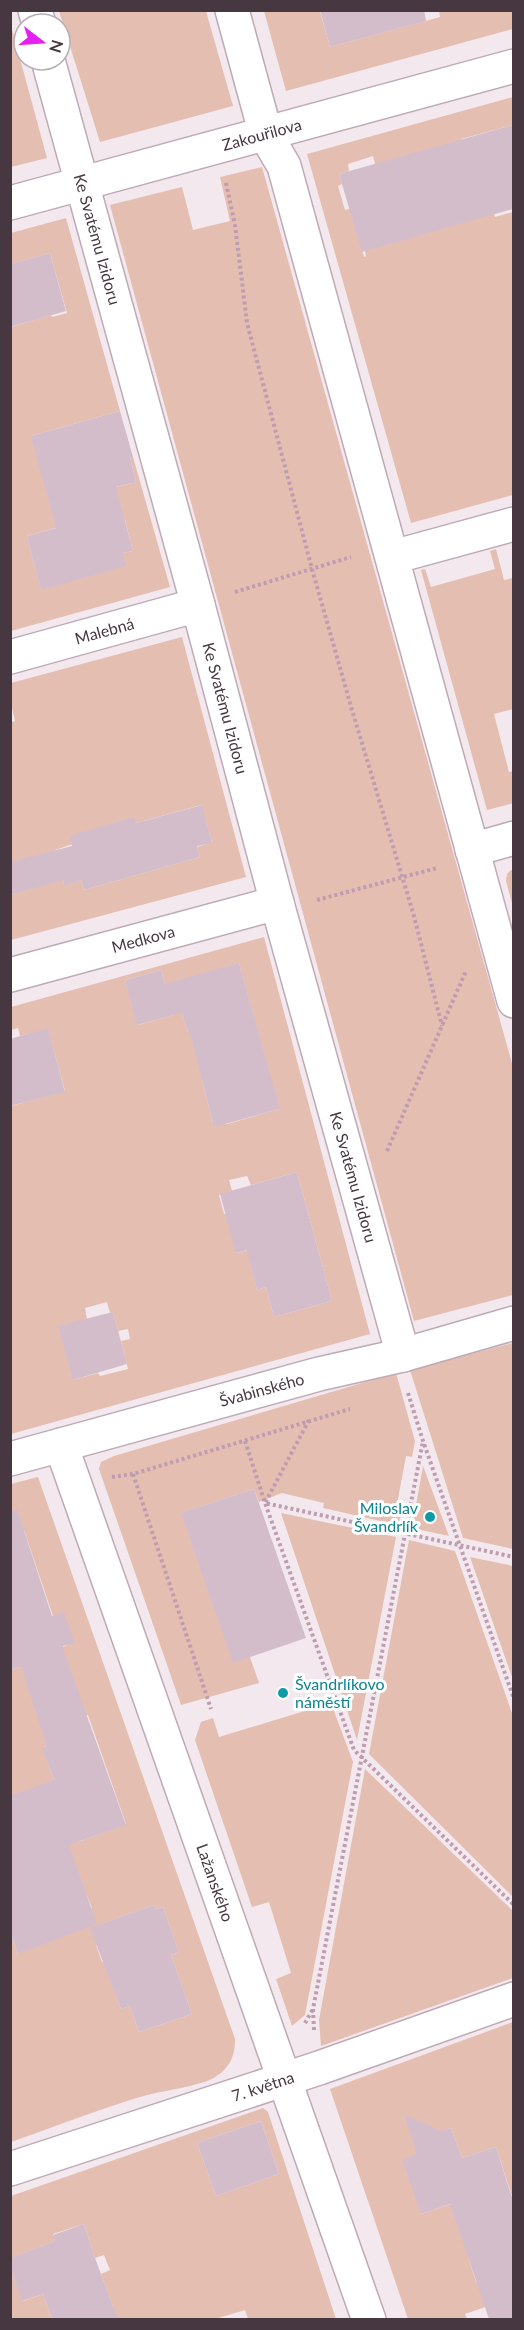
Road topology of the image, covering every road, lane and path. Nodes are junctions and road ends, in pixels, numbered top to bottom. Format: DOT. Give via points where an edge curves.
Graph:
graph roads {
  1 [pos="232,10"];
  2 [pos="513,66"];
  3 [pos="51,72"];
  4 [pos="266,135"];
  5 [pos="226,182"];
  6 [pos="82,183"];
  7 [pos="10,203"];
  8 [pos="513,524"];
  9 [pos="393,557"];
  10 [pos="312,569"];
  11 [pos="198,604"];
  12 [pos="10,657"];
  13 [pos="513,838"];
  14 [pos="472,850"];
  15 [pos="401,878"];
  16 [pos="277,903"];
  17 [pos="490,916"];
  18 [pos="10,975"];
  19 [pos="513,1001"];
  20 [pos="442,1026"];
  21 [pos="362,1211"];
  22 [pos="513,1323"];
  23 [pos="403,1355"];
  24 [pos="319,1374"];
  25 [pos="423,1441"];
  26 [pos="61,1445"];
  27 [pos="10,1459"];
  28 [pos="133,1473"];
  29 [pos="101,1479"];
  30 [pos="266,1503"];
  31 [pos="404,1533"];
  32 [pos="459,1545"];
  33 [pos="513,1557"];
  34 [pos="513,1699"];
  35 [pos="211,1709"];
  36 [pos="361,1757"];
  37 [pos="513,1905"];
  38 [pos="513,1999"];
  39 [pos="319,2068"];
  40 [pos="283,2078"];
  41 [pos="10,2169"];
  42 [pos="369,2319"];
  1 -- 4 [label="street"];
  2 -- 4 [label="street, Zakouřilova"];
  3 -- 6 [label="street, Ke Svatému Izidoru"];
  4 -- 6 [label="street, Zakouřilova"];
  4 -- 9 [label="street" via="284,166"];
  5 -- 10 [label="path" via="247,323"];
  6 -- 7 [label="street, Zakouřilova"];
  6 -- 11 [label="street, Ke Svatému Izidoru"];
  8 -- 9 [label="street"];
  9 -- 10 [label="path" via="361,554"];
  9 -- 14 [label="street"];
  10 -- 11 [label="path"];
  10 -- 15 [label="path"];
  11 -- 12 [label="street, Malebná"];
  11 -- 16 [label="street, Ke Svatému Izidoru"];
  13 -- 14 [label="street"];
  14 -- 15 [label="path" via="448,865"];
  14 -- 17 [label="street"];
  15 -- 16 [label="path" via="305,904"];
  15 -- 20 [label="path"];
  16 -- 18 [label="street, Medkova"];
  16 -- 21 [label="street, Ke Svatému Izidoru"];
  17 -- 19 [label="street"];
  17 -- 20 [label="path"];
  20 -- 21 [label="path"];
  21 -- 23 [label="street, Ke Svatému Izidoru"];
  22 -- 23 [label="street, Švabinského"];
  23 -- 24 [label="street, Švabinského"];
  23 -- 25 [label="path" via="402,1371"];
  24 -- 26 [label="street, Švabinského"];
  24 -- 30 [label="path" via="324,1393"];
  25 -- 31 [label="path"];
  25 -- 32 [label="path"];
  26 -- 27 [label="street, Švabinského"];
  26 -- 40 [label="street, Lažanského"];
  28 -- 29 [label="path"];
  28 -- 30 [label="path" via="245,1441"];
  28 -- 35 [label="path"];
  30 -- 31 [label="path"];
  30 -- 36 [label="path" via="354,1750"];
  31 -- 32 [label="path"];
  31 -- 36 [label="path"];
  32 -- 33 [label="path"];
  32 -- 34 [label="path"];
  36 -- 37 [label="path"];
  36 -- 39 [label="path" via="313,2009"];
  38 -- 39 [label="street, 7. května"];
  39 -- 40 [label="street, 7. května"];
  40 -- 41 [label="street, 7. května"];
  40 -- 42 [label="street, Lažanského"];
}
